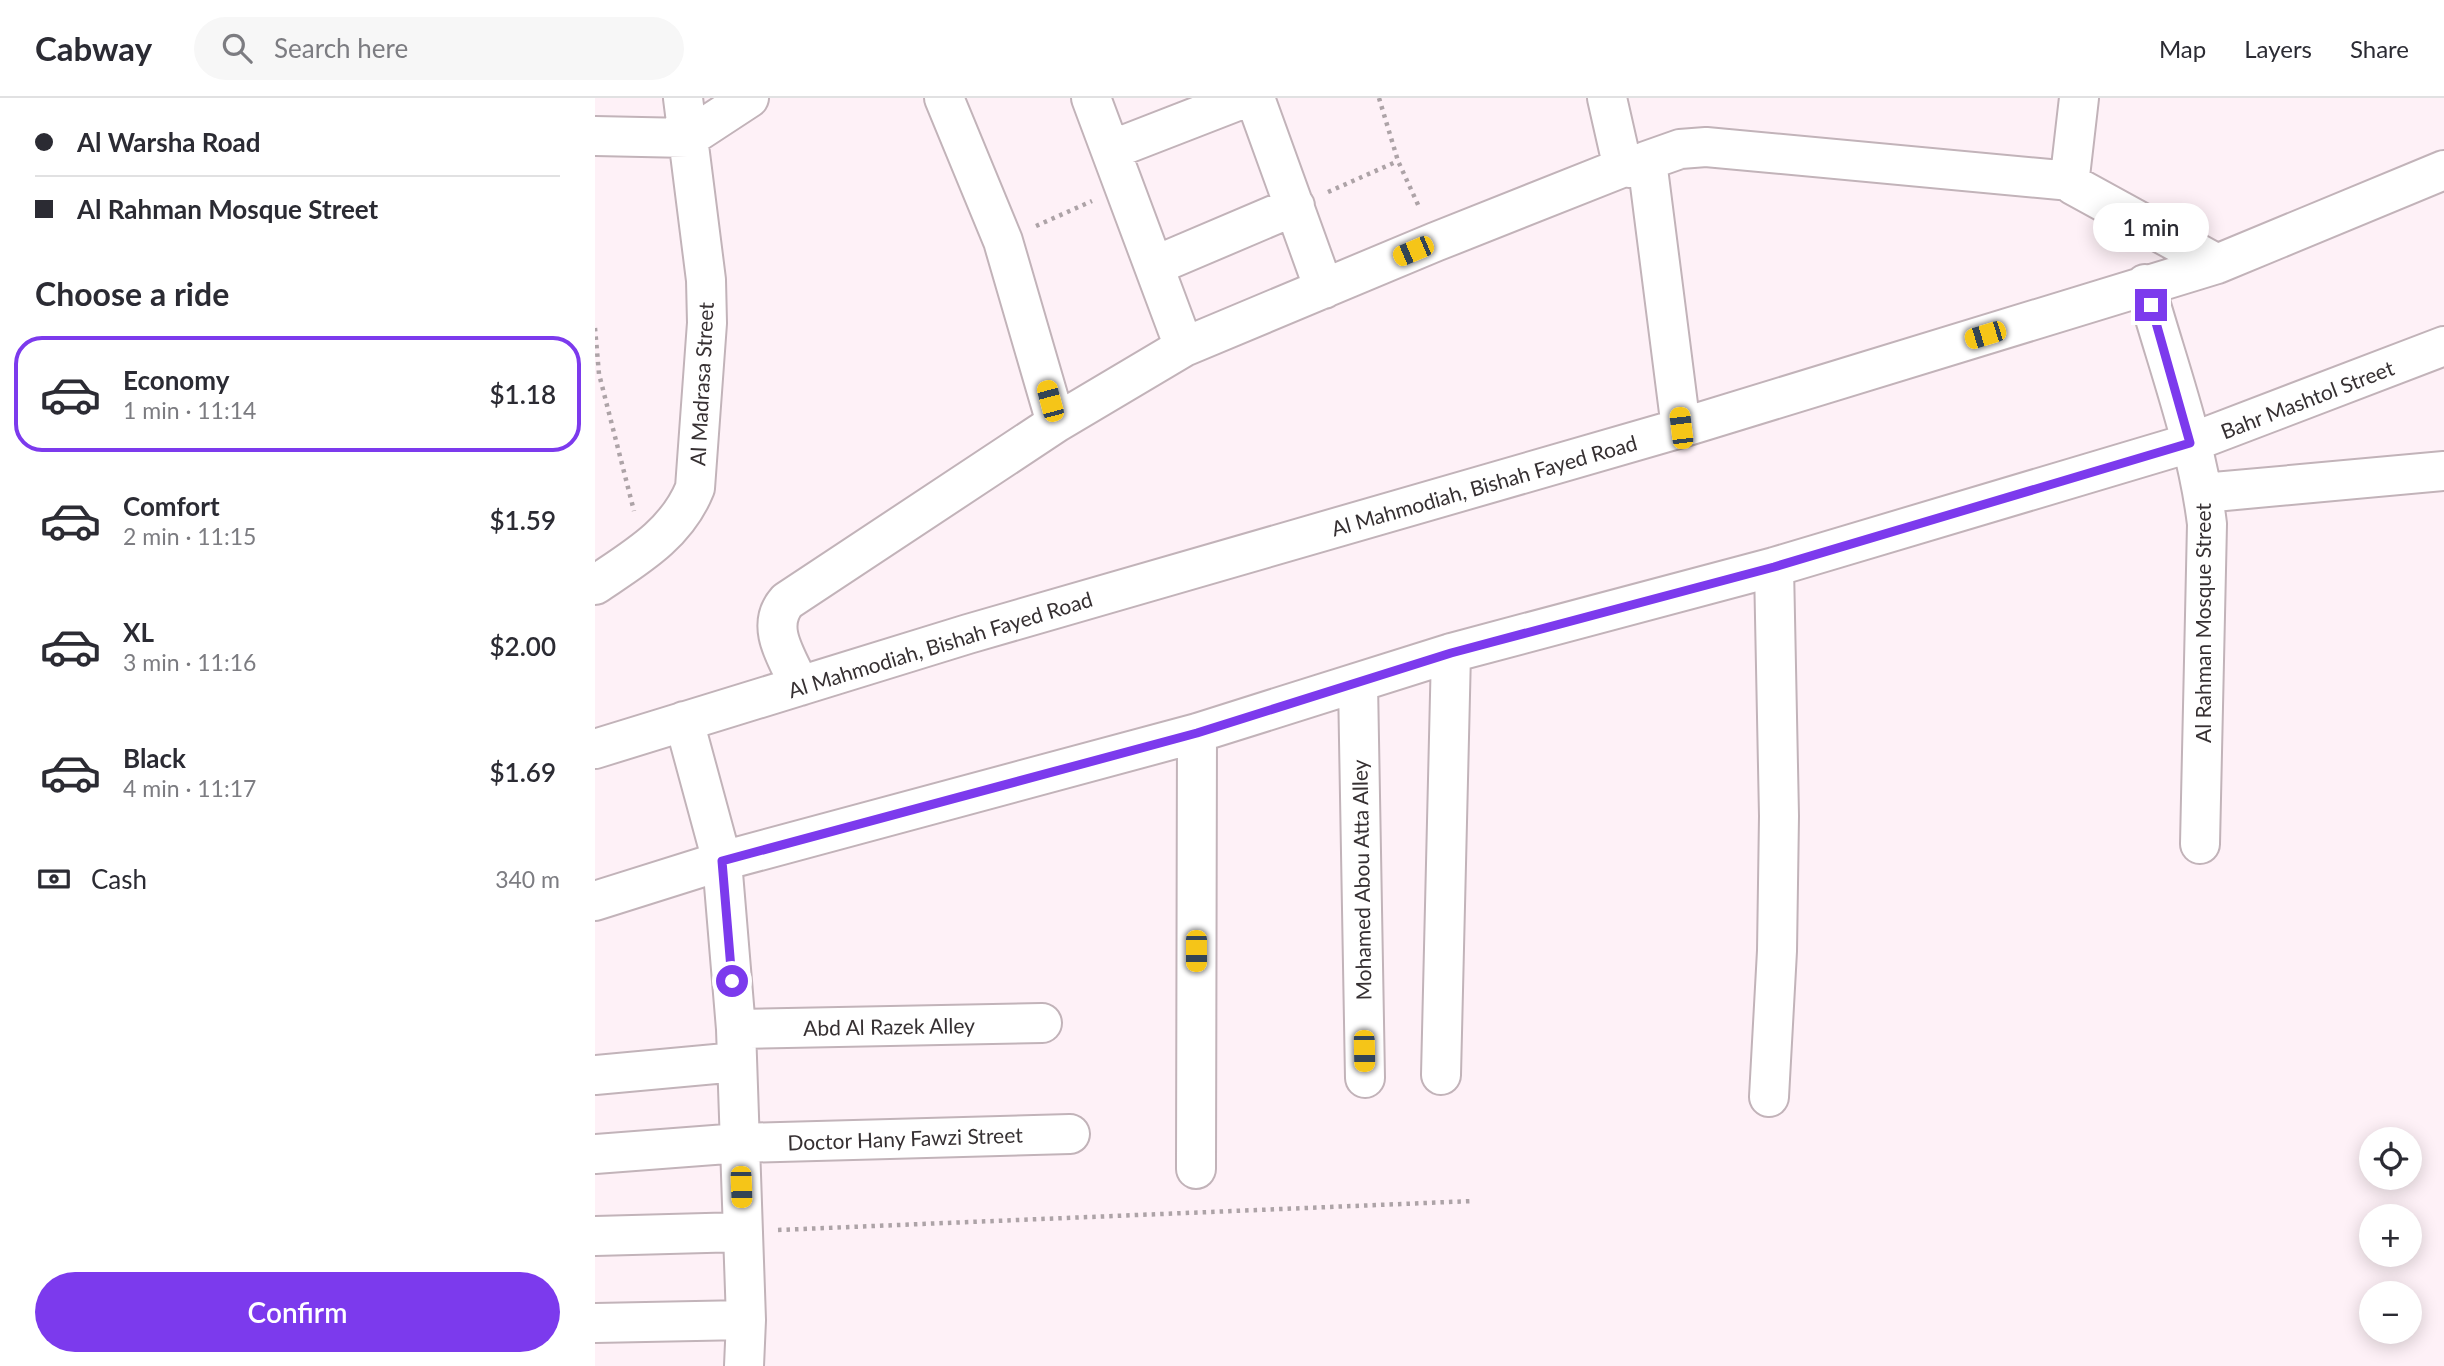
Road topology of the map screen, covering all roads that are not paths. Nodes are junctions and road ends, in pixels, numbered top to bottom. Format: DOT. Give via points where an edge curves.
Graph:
graph roads {
  1 [pos="683,98"];
  2 [pos="749,98"];
  3 [pos="944,98"];
  4 [pos="1091,98"];
  5 [pos="1245,98"];
  6 [pos="1255,98"];
  7 [pos="1607,98"];
  8 [pos="2079,98"];
  9 [pos="595,135"];
  10 [pos="688,138"];
  11 [pos="1111,150"];
  12 [pos="1635,164"];
  13 [pos="2444,170"];
  14 [pos="2071,181"];
  15 [pos="1295,206"];
  16 [pos="2217,264"];
  17 [pos="1154,267"];
  18 [pos="2145,284"];
  19 [pos="1324,289"];
  20 [pos="2444,346"];
  21 [pos="1184,347"];
  22 [pos="1056,424"];
  23 [pos="1681,428"];
  24 [pos="2190,443"];
  25 [pos="2444,471"];
  26 [pos="2203,493"];
  27 [pos="1774,567"];
  28 [pos="595,585"];
  29 [pos="1451,653"];
  30 [pos="1358,683"];
  31 [pos="800,686"];
  32 [pos="1197,733"];
  33 [pos="687,734"];
  34 [pos="595,749"];
  35 [pos="719,844"];
  36 [pos="2200,844"];
  37 [pos="595,901"];
  38 [pos="1042,1023"];
  39 [pos="737,1046"];
  40 [pos="595,1074"];
  41 [pos="1441,1075"];
  42 [pos="1365,1078"];
  43 [pos="1769,1097"];
  44 [pos="1070,1134"];
  45 [pos="740,1143"];
  46 [pos="595,1154"];
  47 [pos="1196,1169"];
  48 [pos="743,1232"];
  49 [pos="595,1236"];
  50 [pos="746,1320"];
  51 [pos="595,1323"];
  52 [pos="744,1366"];
  1 -- 10 [label="street, Al Madrasa Street"];
  2 -- 10 [label="street"];
  3 -- 22 [label="street" via="1003,241"];
  4 -- 11 [label="street"];
  5 -- 11 [label="street"];
  6 -- 15 [label="street"];
  7 -- 12 [label="street"];
  8 -- 14 [label="street"];
  9 -- 10 [label="street"];
  10 -- 28 [label="street, Al Madrasa Street" via="707,290 695,488 686,509 645,552"];
  11 -- 17 [label="street"];
  12 -- 14 [label="street" via="1681,149 1706,147"];
  12 -- 19 [label="street"];
  12 -- 23 [label="street"];
  13 -- 16 [label="street, Al Mahmodiah, Bishah Fayed Road"];
  14 -- 16 [label="street"];
  15 -- 17 [label="street"];
  15 -- 19 [label="street"];
  16 -- 18 [label="street, Al Mahmodiah, Bishah Fayed Road"];
  17 -- 21 [label="street"];
  18 -- 23 [label="street, Al Mahmodiah, Bishah Fayed Road"];
  18 -- 24 [label="street, Al Rahman Mosque Street"];
  19 -- 21 [label="street"];
  20 -- 24 [label="street, Bahr Mashtol Street"];
  21 -- 22 [label="street"];
  22 -- 31 [label="street" via="787,600 776,617 777,637"];
  23 -- 31 [label="street, Al Mahmodiah, Bishah Fayed Road"];
  24 -- 26 [label="street, Al Rahman Mosque Street"];
  24 -- 27 [label="street, Bahr Mashtol Street"];
  25 -- 26 [label="street"];
  26 -- 36 [label="street, Al Rahman Mosque Street" via="2207,524"];
  27 -- 29 [label="street, Bahr Mashtol Street"];
  27 -- 43 [label="street" via="1779,816"];
  29 -- 30 [label="street, Bahr Mashtol Street"];
  29 -- 41 [label="street"];
  30 -- 32 [label="street, Bahr Mashtol Street"];
  30 -- 42 [label="street, Mohamed Abou Atta Alley"];
  31 -- 33 [label="street, Al Mahmodiah, Bishah Fayed Road"];
  32 -- 35 [label="street, Bahr Mashtol Street"];
  32 -- 47 [label="street"];
  33 -- 34 [label="street, Al Mahmodiah, Bishah Fayed Road"];
  33 -- 35 [label="street"];
  35 -- 37 [label="street, Bahr Mashtol Street"];
  35 -- 39 [label="street"];
  38 -- 39 [label="street, Abd Al Razek Alley"];
  39 -- 40 [label="street, Abd Al Razek Alley"];
  39 -- 45 [label="street"];
  44 -- 45 [label="street, Doctor Hany Fawzi Street"];
  45 -- 46 [label="street, Doctor Hany Fawzi Street"];
  45 -- 48 [label="street"];
  48 -- 49 [label="street"];
  48 -- 50 [label="street"];
  50 -- 51 [label="street"];
  50 -- 52 [label="street"];
}
